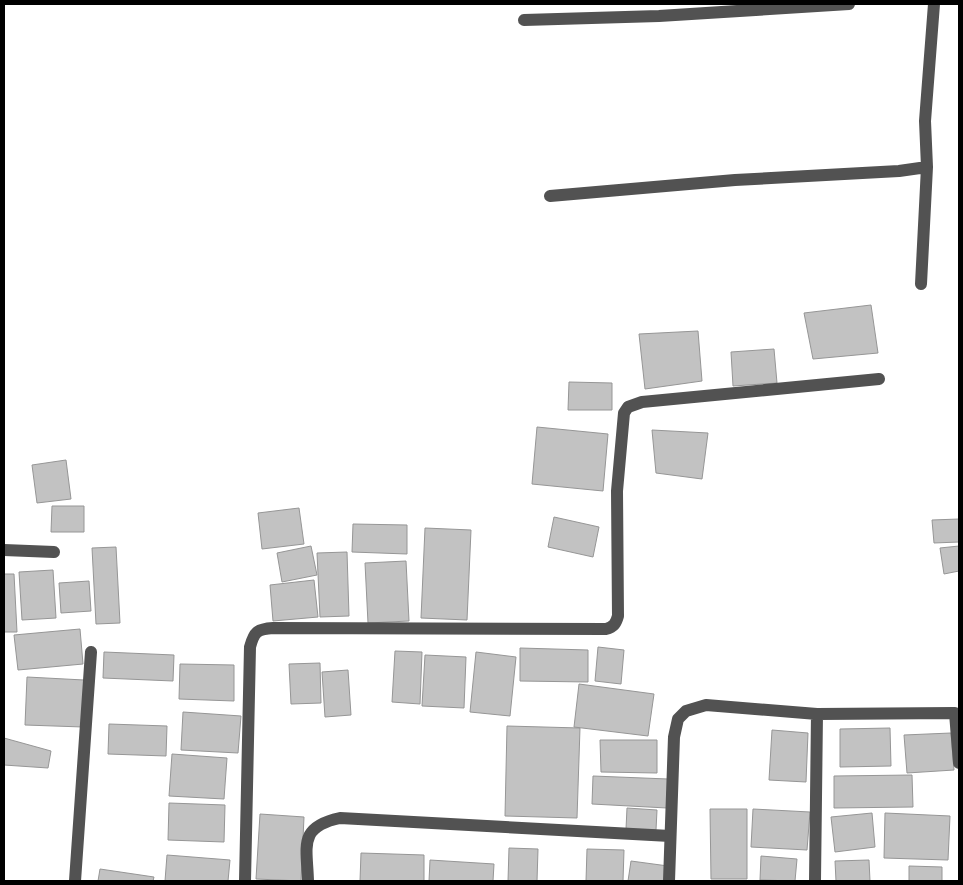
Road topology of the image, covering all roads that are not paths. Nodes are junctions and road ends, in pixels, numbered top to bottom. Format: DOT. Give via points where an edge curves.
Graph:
graph roads {
  1 [pos="849,4"];
  2 [pos="934,4"];
  3 [pos="524,20"];
  4 [pos="927,167"];
  5 [pos="550,196"];
  6 [pos="921,284"];
  7 [pos="879,380"];
  8 [pos="4,550"];
  9 [pos="54,552"];
  10 [pos="91,652"];
  11 [pos="957,710"];
  12 [pos="817,714"];
  13 [pos="959,763"];
  14 [pos="670,836"];
  15 [pos="75,881"];
  16 [pos="245,881"];
  17 [pos="308,881"];
  18 [pos="669,881"];
  19 [pos="815,881"];
  1 -- 3 [label="street" via="659,16"];
  2 -- 4 [label="street" via="926,121"];
  4 -- 5 [label="street"];
  4 -- 6 [label="street"];
  7 -- 16 [label="street" via="642,402 628,407 624,414 618,491 618,616 612,627 263,628 257,632 250,647"];
  8 -- 9 [label="street"];
  10 -- 15 [label="street"];
  11 -- 12 [label="street"];
  11 -- 13 [label="street"];
  12 -- 14 [label="street" via="706,705 686,711 678,719 674,737"];
  12 -- 19 [label="street"];
  14 -- 17 [label="street" via="340,818 327,821 309,833"];
  14 -- 18 [label="street"];
}
